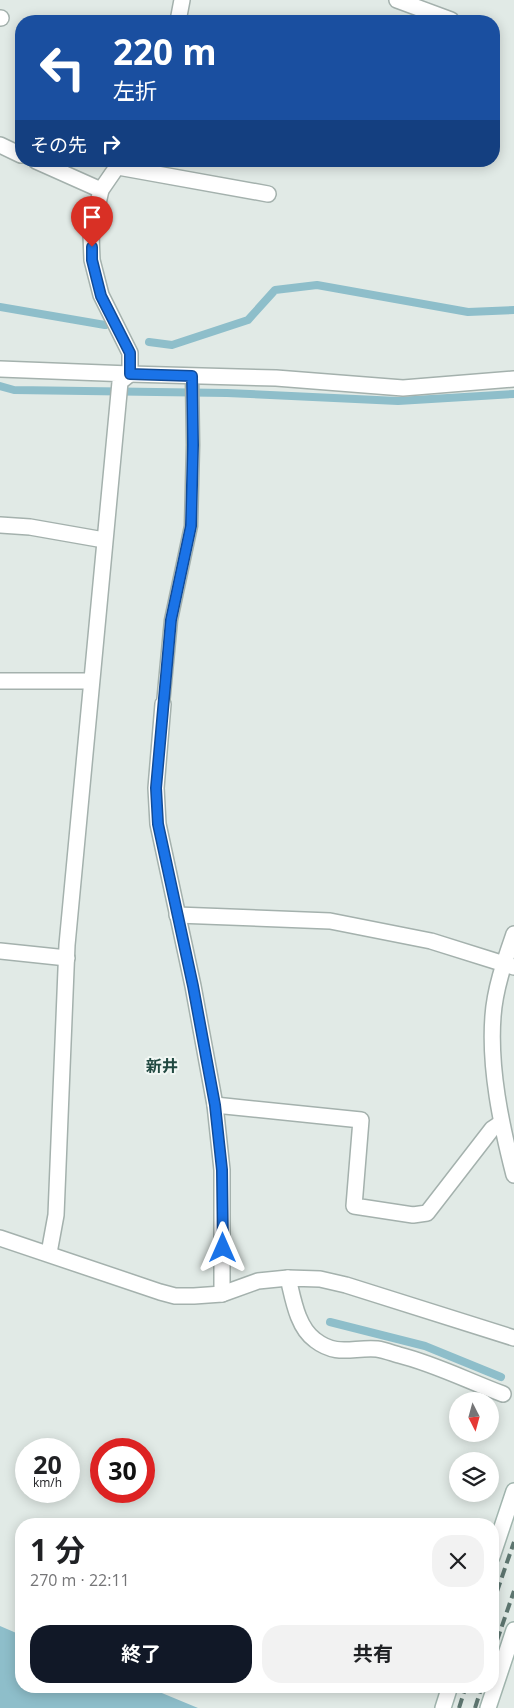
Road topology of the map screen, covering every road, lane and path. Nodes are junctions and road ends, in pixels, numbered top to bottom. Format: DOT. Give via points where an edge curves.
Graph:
graph roads {
  1 [pos="182,0"];
  2 [pos="397,0"];
  3 [pos="179,15"];
  4 [pos="438,15"];
  5 [pos="0,146"];
  6 [pos="15,152"];
  7 [pos="49,167"];
  8 [pos="118,167"];
  9 [pos="135,167"];
  10 [pos="101,190"];
  11 [pos="268,194"];
  12 [pos="0,369"];
  13 [pos="125,378"];
  14 [pos="514,379"];
  15 [pos="192,380"];
  16 [pos="0,525"];
  17 [pos="104,540"];
  18 [pos="0,681"];
  19 [pos="91,681"];
  20 [pos="163,704"];
  21 [pos="178,915"];
  22 [pos="514,934"];
  23 [pos="0,951"];
  24 [pos="67,958"];
  25 [pos="509,965"];
  26 [pos="215,1105"];
  27 [pos="501,1123"];
  28 [pos="514,1175"];
  29 [pos="0,1238"];
  30 [pos="49,1253"];
  31 [pos="288,1278"];
  32 [pos="222,1294"];
  33 [pos="514,1338"];
  34 [pos="503,1394"];
  35 [pos="514,1491"];
  36 [pos="499,1535"];
  37 [pos="514,1630"];
  38 [pos="499,1675"];
  39 [pos="447,1693"];
  40 [pos="493,1693"];
  41 [pos="442,1708"];
  42 [pos="488,1708"];
  1 -- 3 [label="street"];
  2 -- 4 [label="street"];
  5 -- 6 [label="street"];
  7 -- 10 [label="street"];
  8 -- 10 [label="street"];
  9 -- 11 [label="street"];
  10 -- 13 [label="street" via="91,234 92,260 101,296 130,353"];
  12 -- 13 [label="street"];
  13 -- 15 [label="street"];
  13 -- 17 [label="street" via="116,412"];
  14 -- 15 [label="street" via="403,388 276,378"];
  15 -- 20 [label="lane" via="191,526 171,620"];
  16 -- 17 [label="street"];
  17 -- 19 [label="street"];
  18 -- 19 [label="street"];
  19 -- 24 [label="street"];
  20 -- 21 [label="street" via="156,788 158,824"];
  21 -- 25 [label="street" via="330,921 431,941"];
  21 -- 26 [label="street"];
  22 -- 25 [label="street"];
  23 -- 24 [label="street"];
  24 -- 30 [label="street" via="56,1215"];
  25 -- 27 [label="street" via="493,1014 492,1044"];
  26 -- 27 [label="street" via="361,1120 354,1206 413,1215 426,1213 492,1129"];
  26 -- 32 [label="street" via="222,1170"];
  27 -- 28 [label="street"];
  29 -- 30 [label="street"];
  30 -- 32 [label="street" via="175,1296"];
  31 -- 32 [label="street" via="258,1282"];
  31 -- 33 [label="street" via="320,1279 346,1285"];
  31 -- 34 [label="street" via="301,1322 314,1339 331,1349 378,1349 412,1358"];
  35 -- 36 [label="street"];
  37 -- 38 [label="street"];
  39 -- 41 [label="street"];
  40 -- 42 [label="street"];
}
